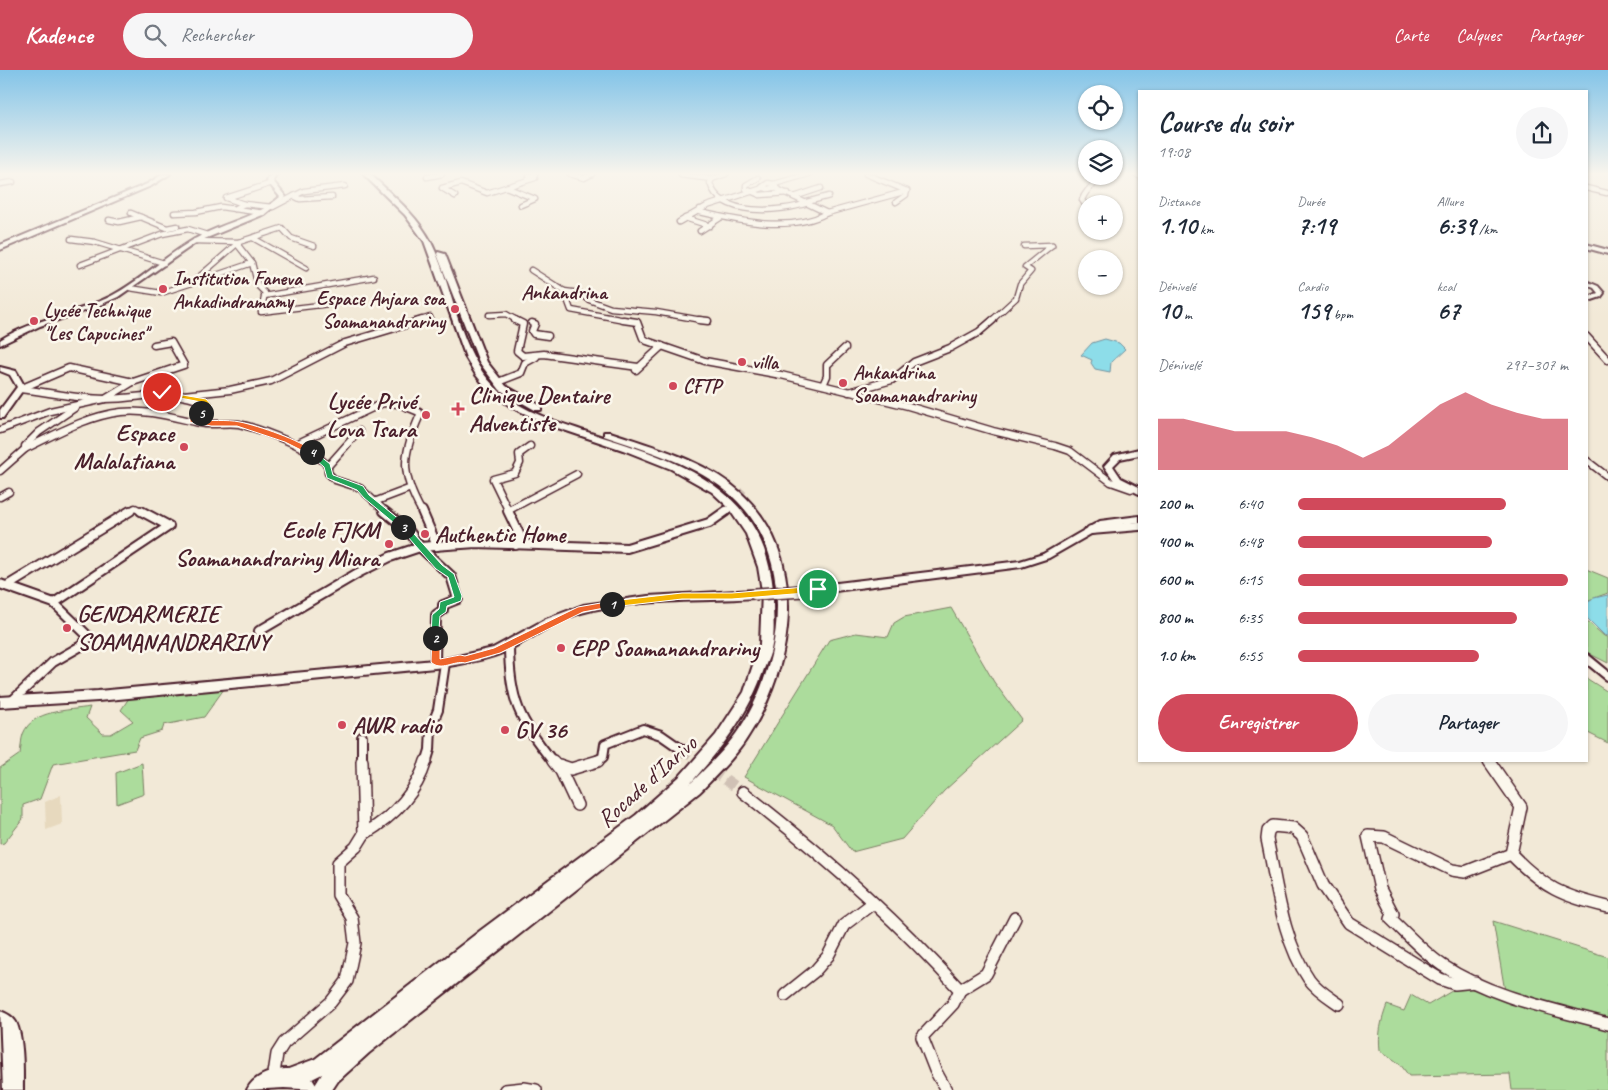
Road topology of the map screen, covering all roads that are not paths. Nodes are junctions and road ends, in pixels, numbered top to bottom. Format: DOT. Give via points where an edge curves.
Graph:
graph roads {
  1 [pos="62,222"];
  2 [pos="150,222"];
  3 [pos="248,222"];
  4 [pos="412,222"];
  5 [pos="420,222"];
  6 [pos="696,222"];
  7 [pos="716,222"];
  8 [pos="754,222"];
  9 [pos="796,222"];
  10 [pos="777,224"];
  11 [pos="710,226"];
  12 [pos="188,229"];
  13 [pos="700,232"];
  14 [pos="778,232"];
  15 [pos="207,235"];
  16 [pos="253,238"];
  17 [pos="71,240"];
  18 [pos="195,241"];
  19 [pos="238,243"];
  20 [pos="314,246"];
  21 [pos="1024,246"];
  22 [pos="1588,247"];
  23 [pos="0,248"];
  24 [pos="118,249"];
  25 [pos="1608,252"];
  26 [pos="252,263"];
  27 [pos="164,264"];
  28 [pos="80,265"];
  29 [pos="306,268"];
  30 [pos="531,270"];
  31 [pos="374,277"];
  32 [pos="192,283"];
  33 [pos="1588,284"];
  34 [pos="130,288"];
  35 [pos="564,292"];
  36 [pos="264,296"];
  37 [pos="1588,300"];
  38 [pos="354,301"];
  39 [pos="316,305"];
  40 [pos="326,311"];
  41 [pos="489,316"];
  42 [pos="430,317"];
  43 [pos="708,321"];
  44 [pos="532,323"];
  45 [pos="548,336"];
  46 [pos="1588,338"];
  47 [pos="0,343"];
  48 [pos="154,345"];
  49 [pos="662,346"];
  50 [pos="844,348"];
  51 [pos="540,355"];
  52 [pos="1608,360"];
  53 [pos="0,369"];
  54 [pos="133,382"];
  55 [pos="498,382"];
  56 [pos="822,385"];
  57 [pos="20,389"];
  58 [pos="849,392"];
  59 [pos="183,395"];
  60 [pos="105,399"];
  61 [pos="79,405"];
  62 [pos="0,416"];
  63 [pos="192,420"];
  64 [pos="0,430"];
  65 [pos="359,431"];
  66 [pos="296,444"];
  67 [pos="530,446"];
  68 [pos="25,449"];
  69 [pos="1138,452"];
  70 [pos="1588,462"];
  71 [pos="328,466"];
  72 [pos="0,471"];
  73 [pos="577,474"];
  74 [pos="1608,477"];
  75 [pos="411,488"];
  76 [pos="1135,490"];
  77 [pos="9,492"];
  78 [pos="0,497"];
  79 [pos="374,502"];
  80 [pos="509,510"];
  81 [pos="727,510"];
  82 [pos="1138,519"];
  83 [pos="1138,526"];
  84 [pos="1089,530"];
  85 [pos="516,545"];
  86 [pos="437,546"];
  87 [pos="420,547"];
  88 [pos="3,585"];
  89 [pos="54,604"];
  90 [pos="259,632"];
  91 [pos="509,644"];
  92 [pos="1588,660"];
  93 [pos="440,662"];
  94 [pos="1608,676"];
  95 [pos="0,702"];
  96 [pos="12,702"];
  97 [pos="362,737"];
  98 [pos="684,751"];
  99 [pos="553,761"];
  100 [pos="1489,762"];
  101 [pos="743,792"];
  102 [pos="577,805"];
  103 [pos="364,834"];
  104 [pos="1511,854"];
  105 [pos="873,904"];
  106 [pos="1608,907"];
  107 [pos="1015,918"];
  108 [pos="1476,982"];
  109 [pos="960,990"];
  110 [pos="785,995"];
  111 [pos="1339,1004"];
  112 [pos="0,1020"];
  113 [pos="1608,1024"];
  114 [pos="271,1086"];
  115 [pos="13,1090"];
  116 [pos="309,1090"];
  117 [pos="321,1090"];
  118 [pos="505,1090"];
  119 [pos="536,1090"];
  120 [pos="946,1090"];
  1 -- 23 [label="main road"];
  2 -- 12 [label="street" via="167,228 180,225"];
  3 -- 15 [label="street"];
  4 -- 114 [label="main road, Rocade d'Iarivo" via="423,235 477,370 499,395 548,421 646,456 693,477 728,501 758,543 767,577 770,624 761,664 739,711 721,741 678,788 321,1064"];
  5 -- 55 [label="main road, Rocade d'Iarivo" via="442,257 483,362"];
  6 -- 11 [label="street"];
  7 -- 11 [label="street"];
  8 -- 10 [label="street"];
  9 -- 10 [label="street"];
  10 -- 14 [label="street"];
  11 -- 13 [label="street"];
  12 -- 15 [label="street"];
  12 -- 24 [label="street"];
  15 -- 18 [label="street"];
  16 -- 19 [label="street"];
  16 -- 20 [label="street" via="282,228 291,238"];
  16 -- 29 [label="street"];
  17 -- 24 [label="street" via="95,242"];
  18 -- 19 [label="street"];
  18 -- 27 [label="street"];
  19 -- 26 [label="street"];
  19 -- 32 [label="street"];
  21 -- 58 [label="street" via="1052,245 1025,267 1030,271 1020,284 1016,298 979,332 914,362 892,380"];
  22 -- 25 [label="street"];
  24 -- 27 [label="street"];
  24 -- 28 [label="street"];
  26 -- 32 [label="street"];
  26 -- 36 [label="street"];
  27 -- 34 [label="street"];
  30 -- 35 [label="street" via="542,274"];
  31 -- 36 [label="street"];
  32 -- 34 [label="street" via="161,293"];
  33 -- 37 [label="street" via="1601,293"];
  34 -- 47 [label="street" via="103,302 29,327"];
  35 -- 43 [label="street" via="580,293 610,308"];
  35 -- 49 [label="street" via="571,310 636,322 643,338"];
  36 -- 39 [label="street" via="261,312"];
  38 -- 39 [label="street"];
  39 -- 40 [label="street"];
  41 -- 51 [label="street" via="506,314 523,324 517,351 523,356"];
  42 -- 59 [label="street" via="345,343 271,381"];
  44 -- 45 [label="street" via="535,324 534,334"];
  46 -- 52 [label="street"];
  48 -- 54 [label="street" via="171,342 184,364"];
  49 -- 51 [label="street" via="636,369 590,359"];
  49 -- 56 [label="street" via="718,364"];
  50 -- 56 [label="street" via="827,365 827,376"];
  51 -- 55 [label="street" via="525,363 521,373"];
  53 -- 57 [label="street" via="13,373"];
  54 -- 57 [label="street" via="69,368"];
  54 -- 60 [label="street"];
  55 -- 117 [label="main road, Rocade d'Iarivo" via="533,406 689,465 742,499 762,527 777,564 784,605 778,654 752,720 729,752 695,788 364,1047 332,1075"];
  56 -- 58 [label="street"];
  57 -- 60 [label="street"];
  57 -- 62 [label="street"];
  58 -- 76 [label="street" via="1055,446 1076,455 1111,482"];
  59 -- 60 [label="street" via="152,392"];
  59 -- 63 [label="street" via="208,404"];
  60 -- 61 [label="street"];
  61 -- 64 [label="street" via="38,415"];
  61 -- 68 [label="street" via="39,432"];
  63 -- 66 [label="street" via="238,424"];
  63 -- 68 [label="street" via="138,411 120,412 76,424"];
  65 -- 71 [label="street"];
  66 -- 71 [label="street" via="315,454"];
  66 -- 75 [label="street" via="384,403 399,404 420,415 405,463"];
  67 -- 80 [label="street" via="519,454 520,463 515,473 493,479"];
  68 -- 72 [label="street"];
  69 -- 76 [label="street" via="1117,457 1108,466 1113,476"];
  70 -- 74 [label="street"];
  71 -- 79 [label="street" via="330,476 360,488"];
  73 -- 80 [label="street"];
  75 -- 79 [label="street"];
  75 -- 86 [label="street" via="433,530"];
  77 -- 78 [label="street"];
  79 -- 87 [label="street" via="409,531"];
  80 -- 85 [label="street" via="522,540"];
  81 -- 85 [label="street" via="709,523 627,548"];
  82 -- 84 [label="street" via="1103,523"];
  83 -- 84 [label="street"];
  84 -- 91 [label="street, bridge" via="1046,556 1021,564 804,591 647,599 581,610"];
  85 -- 86 [label="street" via="476,543"];
  86 -- 87 [label="street"];
  87 -- 90 [label="street" via="358,573"];
  87 -- 93 [label="street" via="451,576 458,596 458,599 443,605 443,610 436,615"];
  88 -- 89 [label="street"];
  88 -- 89 [label="street" via="135,508 168,524"];
  89 -- 96 [label="street" via="85,632 89,640 52,662"];
  91 -- 93 [label="street" via="476,658"];
  91 -- 99 [label="street" via="509,676 517,706 528,730"];
  92 -- 94 [label="street"];
  93 -- 96 [label="street"];
  93 -- 103 [label="street" via="438,710 431,727 430,750 422,775 408,798 391,816"];
  95 -- 96 [label="street"];
  97 -- 103 [label="street"];
  98 -- 99 [label="street" via="661,735 643,729 605,744 599,761 569,770"];
  99 -- 102 [label="street"];
  100 -- 104 [label="street" via="1521,807"];
  101 -- 105 [label="street"];
  103 -- 114 [label="street" via="356,847 338,863 338,895 352,918 354,942 347,981 331,1002 284,1043 275,1059"];
  104 -- 106 [label="street" via="1549,890 1563,897"];
  104 -- 108 [label="street" via="1465,872 1452,870 1384,837 1368,836 1380,889 1393,914 1391,919 1427,954 1446,968"];
  105 -- 109 [label="street" via="933,959"];
  105 -- 110 [label="street" via="844,925 828,956"];
  107 -- 109 [label="street" via="1008,937 986,974"];
  108 -- 111 [label="street" via="1455,984 1440,978 1348,923 1323,885 1302,836 1293,828 1273,826 1267,839 1292,941 1309,979"];
  108 -- 113 [label="street" via="1562,1012"];
  109 -- 120 [label="street" via="922,1038"];
  112 -- 115 [label="main road" via="8,1027"];
  114 -- 116 [label="main road" via="302,1082"];
  118 -- 119 [label="street"];
}
